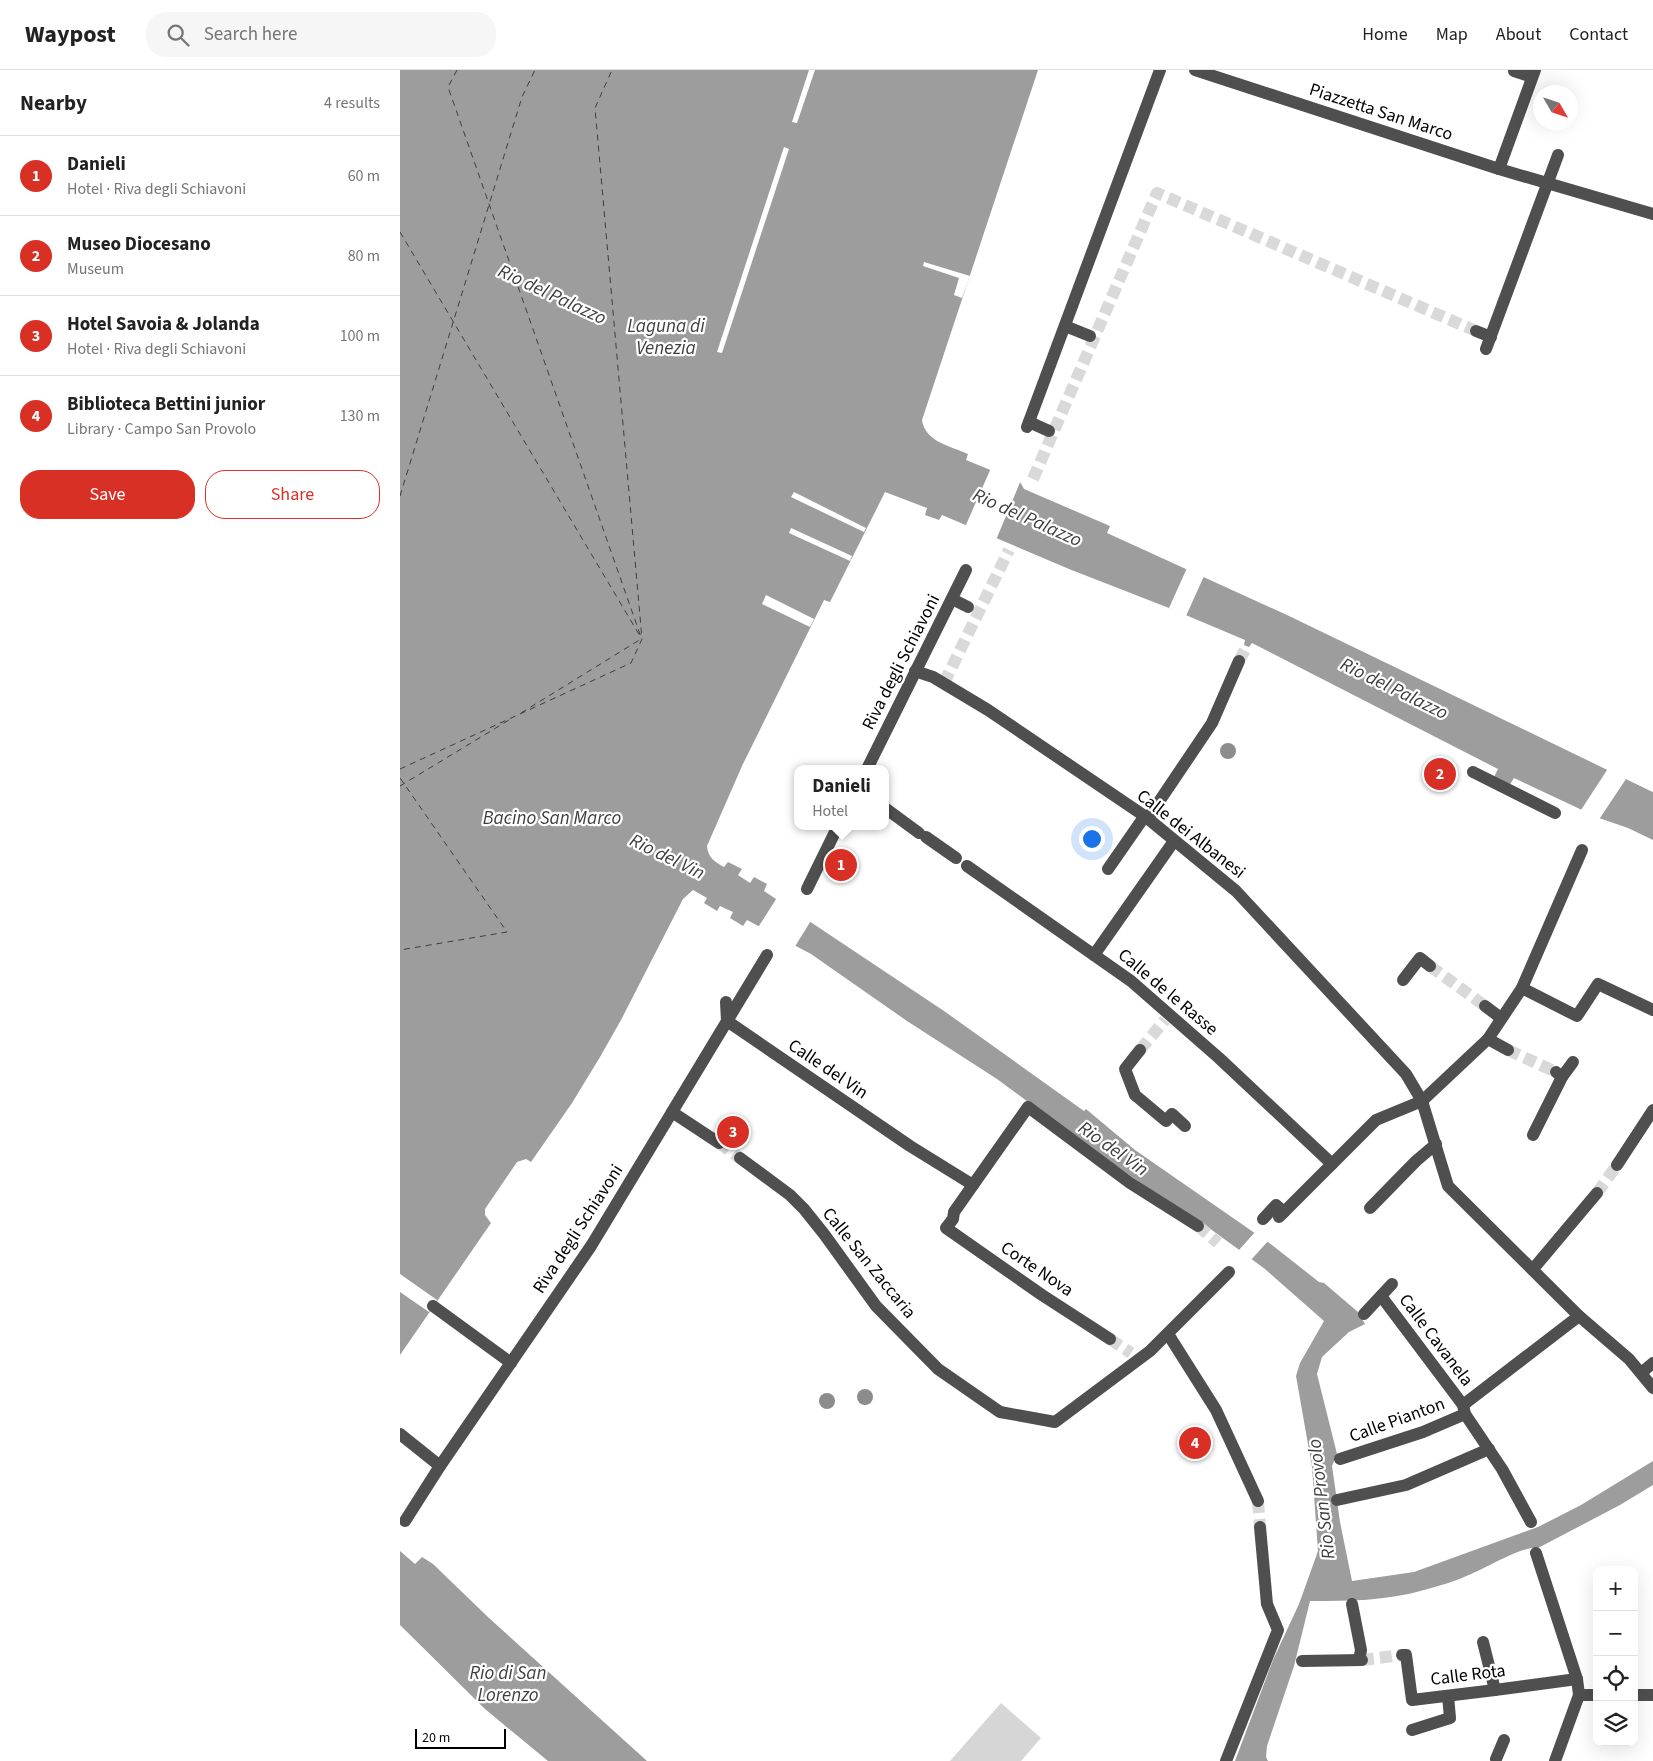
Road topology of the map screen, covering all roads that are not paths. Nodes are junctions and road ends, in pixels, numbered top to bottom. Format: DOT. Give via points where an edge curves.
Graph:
graph roads {
  1 [pos="1160,70"];
  2 [pos="1195,70"];
  3 [pos="1514,71"];
  4 [pos="1533,73"];
  5 [pos="1558,155"];
  6 [pos="1499,169"];
  7 [pos="1548,183"];
  8 [pos="1653,214"];
  9 [pos="1065,326"];
  10 [pos="1476,331"];
  11 [pos="1090,336"];
  12 [pos="1049,431"];
  13 [pos="966,570"];
  14 [pos="952,599"];
  15 [pos="968,607"];
  16 [pos="1239,662"];
  17 [pos="916,671"];
  18 [pos="869,765"];
  19 [pos="1473,772"];
  20 [pos="889,811"];
  21 [pos="1554,812"];
  22 [pos="1146,818"];
  23 [pos="835,830"];
  24 [pos="1174,841"];
  25 [pos="1582,850"];
  26 [pos="956,858"];
  27 [pos="967,866"];
  28 [pos="1108,869"];
  29 [pos="807,888"];
  30 [pos="767,955"];
  31 [pos="1094,955"];
  32 [pos="1430,966"];
  33 [pos="1403,980"];
  34 [pos="1522,988"];
  35 [pos="726,1002"];
  36 [pos="1485,1006"];
  37 [pos="1653,1010"];
  38 [pos="1501,1018"];
  39 [pos="727,1021"];
  40 [pos="1488,1039"];
  41 [pos="1140,1050"];
  42 [pos="1508,1050"];
  43 [pos="1573,1062"];
  44 [pos="1422,1101"];
  45 [pos="1653,1110"];
  46 [pos="672,1112"];
  47 [pos="1186,1126"];
  48 [pos="1533,1135"];
  49 [pos="719,1143"];
  50 [pos="1436,1144"];
  51 [pos="740,1158"];
  52 [pos="1332,1164"];
  53 [pos="1616,1165"];
  54 [pos="973,1186"];
  55 [pos="1597,1193"];
  56 [pos="1370,1208"];
  57 [pos="1263,1219"];
  58 [pos="1198,1226"];
  59 [pos="1533,1269"];
  60 [pos="1229,1272"];
  61 [pos="1392,1284"];
  62 [pos="1381,1296"];
  63 [pos="433,1306"];
  64 [pos="1364,1314"];
  65 [pos="1579,1316"];
  66 [pos="1168,1334"];
  67 [pos="1110,1338"];
  68 [pos="511,1363"];
  69 [pos="1653,1363"];
  70 [pos="1641,1374"];
  71 [pos="1653,1388"];
  72 [pos="1464,1410"];
  73 [pos="400,1434"];
  74 [pos="1489,1449"];
  75 [pos="1340,1459"];
  76 [pos="440,1466"];
  77 [pos="1336,1500"];
  78 [pos="1258,1501"];
  79 [pos="405,1521"];
  80 [pos="1531,1522"];
  81 [pos="1260,1527"];
  82 [pos="1536,1553"];
  83 [pos="1352,1604"];
  84 [pos="1483,1642"];
  85 [pos="1402,1655"];
  86 [pos="1302,1661"];
  87 [pos="1577,1678"];
  88 [pos="1495,1690"];
  89 [pos="1579,1695"];
  90 [pos="1593,1695"];
  91 [pos="1638,1695"];
  92 [pos="1653,1695"];
  93 [pos="1448,1696"];
  94 [pos="1412,1730"];
  95 [pos="1504,1740"];
  96 [pos="1495,1760"];
  97 [pos="1226,1761"];
  98 [pos="1555,1761"];
  1 -- 9 [label="street"];
  2 -- 6 [label="street, Piazzetta San Marco"];
  3 -- 4 [label="street"];
  4 -- 6 [label="street"];
  5 -- 7 [label="street"];
  6 -- 7 [label="street, Piazzetta San Marco"];
  7 -- 8 [label="street, Piazzetta San Marco"];
  7 -- 10 [label="street" via="1488,343"];
  9 -- 11 [label="street"];
  9 -- 12 [label="street" via="1028,425"];
  13 -- 14 [label="street, Riva degli Schiavoni"];
  14 -- 15 [label="street"];
  14 -- 17 [label="street, Riva degli Schiavoni"];
  16 -- 22 [label="street" via="1212,723"];
  17 -- 18 [label="street, Riva degli Schiavoni"];
  17 -- 22 [label="street, Calle dei Albanesi" via="933,677 988,710"];
  19 -- 21 [label="street"];
  20 -- 26 [label="street"];
  22 -- 24 [label="street, Calle dei Albanesi"];
  22 -- 28 [label="street"];
  23 -- 29 [label="street"];
  24 -- 31 [label="street"];
  24 -- 44 [label="street, Calle dei Albanesi" via="1236,891 1406,1074"];
  25 -- 34 [label="street"];
  27 -- 31 [label="street, Calle de le Rasse"];
  30 -- 39 [label="street, Riva degli Schiavoni"];
  31 -- 52 [label="street, Calle de le Rasse" via="1132,982"];
  32 -- 33 [label="street" via="1420,958"];
  34 -- 37 [label="street" via="1577,1016 1598,984"];
  34 -- 38 [label="street"];
  35 -- 39 [label="street"];
  36 -- 38 [label="street"];
  38 -- 40 [label="street"];
  39 -- 46 [label="street, Riva degli Schiavoni"];
  39 -- 54 [label="street, Calle del Vin"];
  40 -- 42 [label="street"];
  40 -- 44 [label="street"];
  41 -- 47 [label="street" via="1125,1069 1135,1095 1166,1121 1172,1114"];
  43 -- 48 [label="street" via="1559,1075"];
  44 -- 50 [label="street, Calle dei Albanesi"];
  44 -- 52 [label="street" via="1376,1120"];
  45 -- 53 [label="street"];
  46 -- 49 [label="street"];
  46 -- 68 [label="street, Riva degli Schiavoni" via="591,1246"];
  50 -- 56 [label="street"];
  50 -- 59 [label="street, Calle dei Albanesi" via="1448,1186"];
  51 -- 66 [label="street, Calle San Zaccaria" via="804,1209 876,1306 938,1369 1000,1412 1055,1422"];
  52 -- 57 [label="street" via="1281,1214 1276,1205"];
  54 -- 58 [label="street" via="1028,1107 1130,1183"];
  54 -- 67 [label="street, Corte Nova" via="946,1228"];
  55 -- 59 [label="street"];
  59 -- 65 [label="street"];
  60 -- 66 [label="street, Calle San Zaccaria"];
  61 -- 62 [label="street"];
  62 -- 64 [label="street"];
  62 -- 72 [label="street, Calle Cavanela"];
  63 -- 68 [label="street"];
  65 -- 70 [label="street" via="1629,1359"];
  65 -- 72 [label="street, Calle Pianton"];
  66 -- 78 [label="street" via="1216,1410"];
  68 -- 76 [label="street, Riva degli Schiavoni"];
  69 -- 70 [label="street"];
  70 -- 71 [label="street"];
  72 -- 74 [label="street, Calle Cavanela"];
  72 -- 75 [label="street, Calle Pianton" via="1423,1432"];
  73 -- 76 [label="street"];
  74 -- 77 [label="street" via="1406,1484"];
  74 -- 80 [label="street, Calle Cavanela"];
  76 -- 79 [label="street, Riva degli Schiavoni"];
  81 -- 97 [label="street" via="1267,1604 1278,1630"];
  82 -- 87 [label="street"];
  83 -- 86 [label="street" via="1360,1660"];
  84 -- 88 [label="street"];
  85 -- 93 [label="street, Calle Rota" via="1406,1655 1412,1700"];
  87 -- 88 [label="street, Calle Rota"];
  87 -- 89 [label="street"];
  88 -- 93 [label="street, Calle Rota"];
  89 -- 90 [label="street"];
  89 -- 98 [label="street"];
  91 -- 92 [label="street"];
  93 -- 94 [label="street" via="1450,1718"];
  95 -- 96 [label="street"];
}
